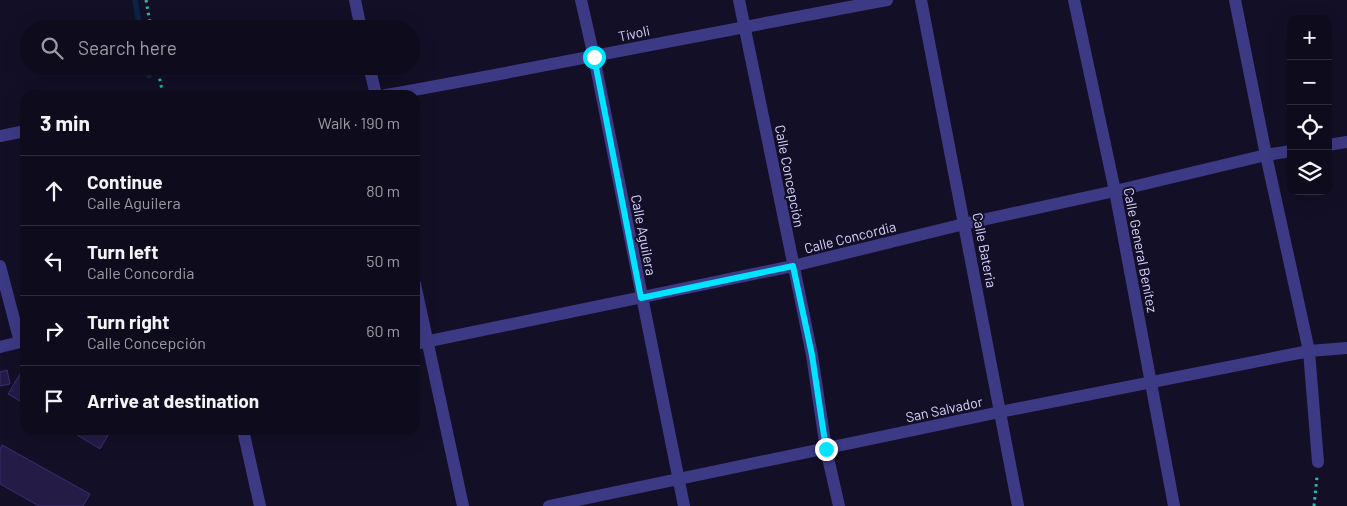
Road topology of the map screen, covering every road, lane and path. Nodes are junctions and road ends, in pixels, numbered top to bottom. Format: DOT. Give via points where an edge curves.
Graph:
graph roads {
  1 [pos="146,0"];
  2 [pos="355,0"];
  3 [pos="581,0"];
  4 [pos="739,0"];
  5 [pos="887,0"];
  6 [pos="921,0"];
  7 [pos="1074,0"];
  8 [pos="1235,0"];
  9 [pos="149,20"];
  10 [pos="359,20"];
  11 [pos="745,26"];
  12 [pos="594,57"];
  13 [pos="159,75"];
  14 [pos="371,75"];
  15 [pos="162,90"];
  16 [pos="375,90"];
  17 [pos="413,90"];
  18 [pos="20,132"];
  19 [pos="0,136"];
  20 [pos="1347,142"];
  21 [pos="1332,144"];
  22 [pos="1287,152"];
  23 [pos="1266,155"];
  24 [pos="1115,191"];
  25 [pos="964,224"];
  26 [pos="0,266"];
  27 [pos="793,266"];
  28 [pos="641,298"];
  29 [pos="20,331"];
  30 [pos="20,342"];
  31 [pos="421,343"];
  32 [pos="0,347"];
  33 [pos="1347,348"];
  34 [pos="1309,350"];
  35 [pos="1150,383"];
  36 [pos="1000,412"];
  37 [pos="244,435"];
  38 [pos="826,449"];
  39 [pos="1318,462"];
  40 [pos="679,480"];
  41 [pos="260,506"];
  42 [pos="463,506"];
  43 [pos="549,506"];
  44 [pos="684,506"];
  45 [pos="839,506"];
  46 [pos="1018,506"];
  47 [pos="1174,506"];
  48 [pos="1314,506"];
  1 -- 9 [label="path"];
  2 -- 10 [label="street"];
  3 -- 12 [label="street, Calle Aguilera"];
  4 -- 11 [label="street, Calle Concepción"];
  5 -- 11 [label="street, Tívoli"];
  6 -- 25 [label="street, Calle Bateria"];
  7 -- 24 [label="street, Calle General Benítez"];
  8 -- 23 [label="street"];
  11 -- 12 [label="street, Tívoli"];
  11 -- 27 [label="street, Calle Concepción"];
  12 -- 17 [label="street, Tívoli"];
  12 -- 28 [label="street, Calle Aguilera"];
  13 -- 15 [label="path"];
  14 -- 16 [label="street"];
  18 -- 19 [label="street"];
  20 -- 21 [label="street"];
  22 -- 23 [label="street, Calle Concordia"];
  23 -- 24 [label="street, Calle Concordia"];
  23 -- 34 [label="street"];
  24 -- 25 [label="street, Calle Concordia"];
  24 -- 35 [label="street, Calle General Benítez"];
  25 -- 27 [label="street, Calle Concordia"];
  25 -- 36 [label="street, Calle Bateria"];
  26 -- 29 [label="street"];
  27 -- 28 [label="street, Calle Concordia"];
  27 -- 38 [label="street, Calle Concepción" via="812,355"];
  28 -- 31 [label="street, Calle Concordia"];
  28 -- 40 [label="street, Calle Aguilera"];
  30 -- 32 [label="street"];
  31 -- 42 [label="street"];
  33 -- 34 [label="street, San Salvador"];
  34 -- 35 [label="street, San Salvador"];
  34 -- 39 [label="street"];
  35 -- 36 [label="street, San Salvador"];
  35 -- 47 [label="street, Calle General Benítez"];
  36 -- 38 [label="street, San Salvador"];
  36 -- 46 [label="street, Calle Bateria"];
  37 -- 41 [label="street"];
  38 -- 40 [label="street, San Salvador"];
  38 -- 45 [label="street, Calle Concepción"];
  39 -- 48 [label="path"];
  40 -- 43 [label="street, San Salvador"];
  40 -- 44 [label="street, Calle Aguilera"];
}
